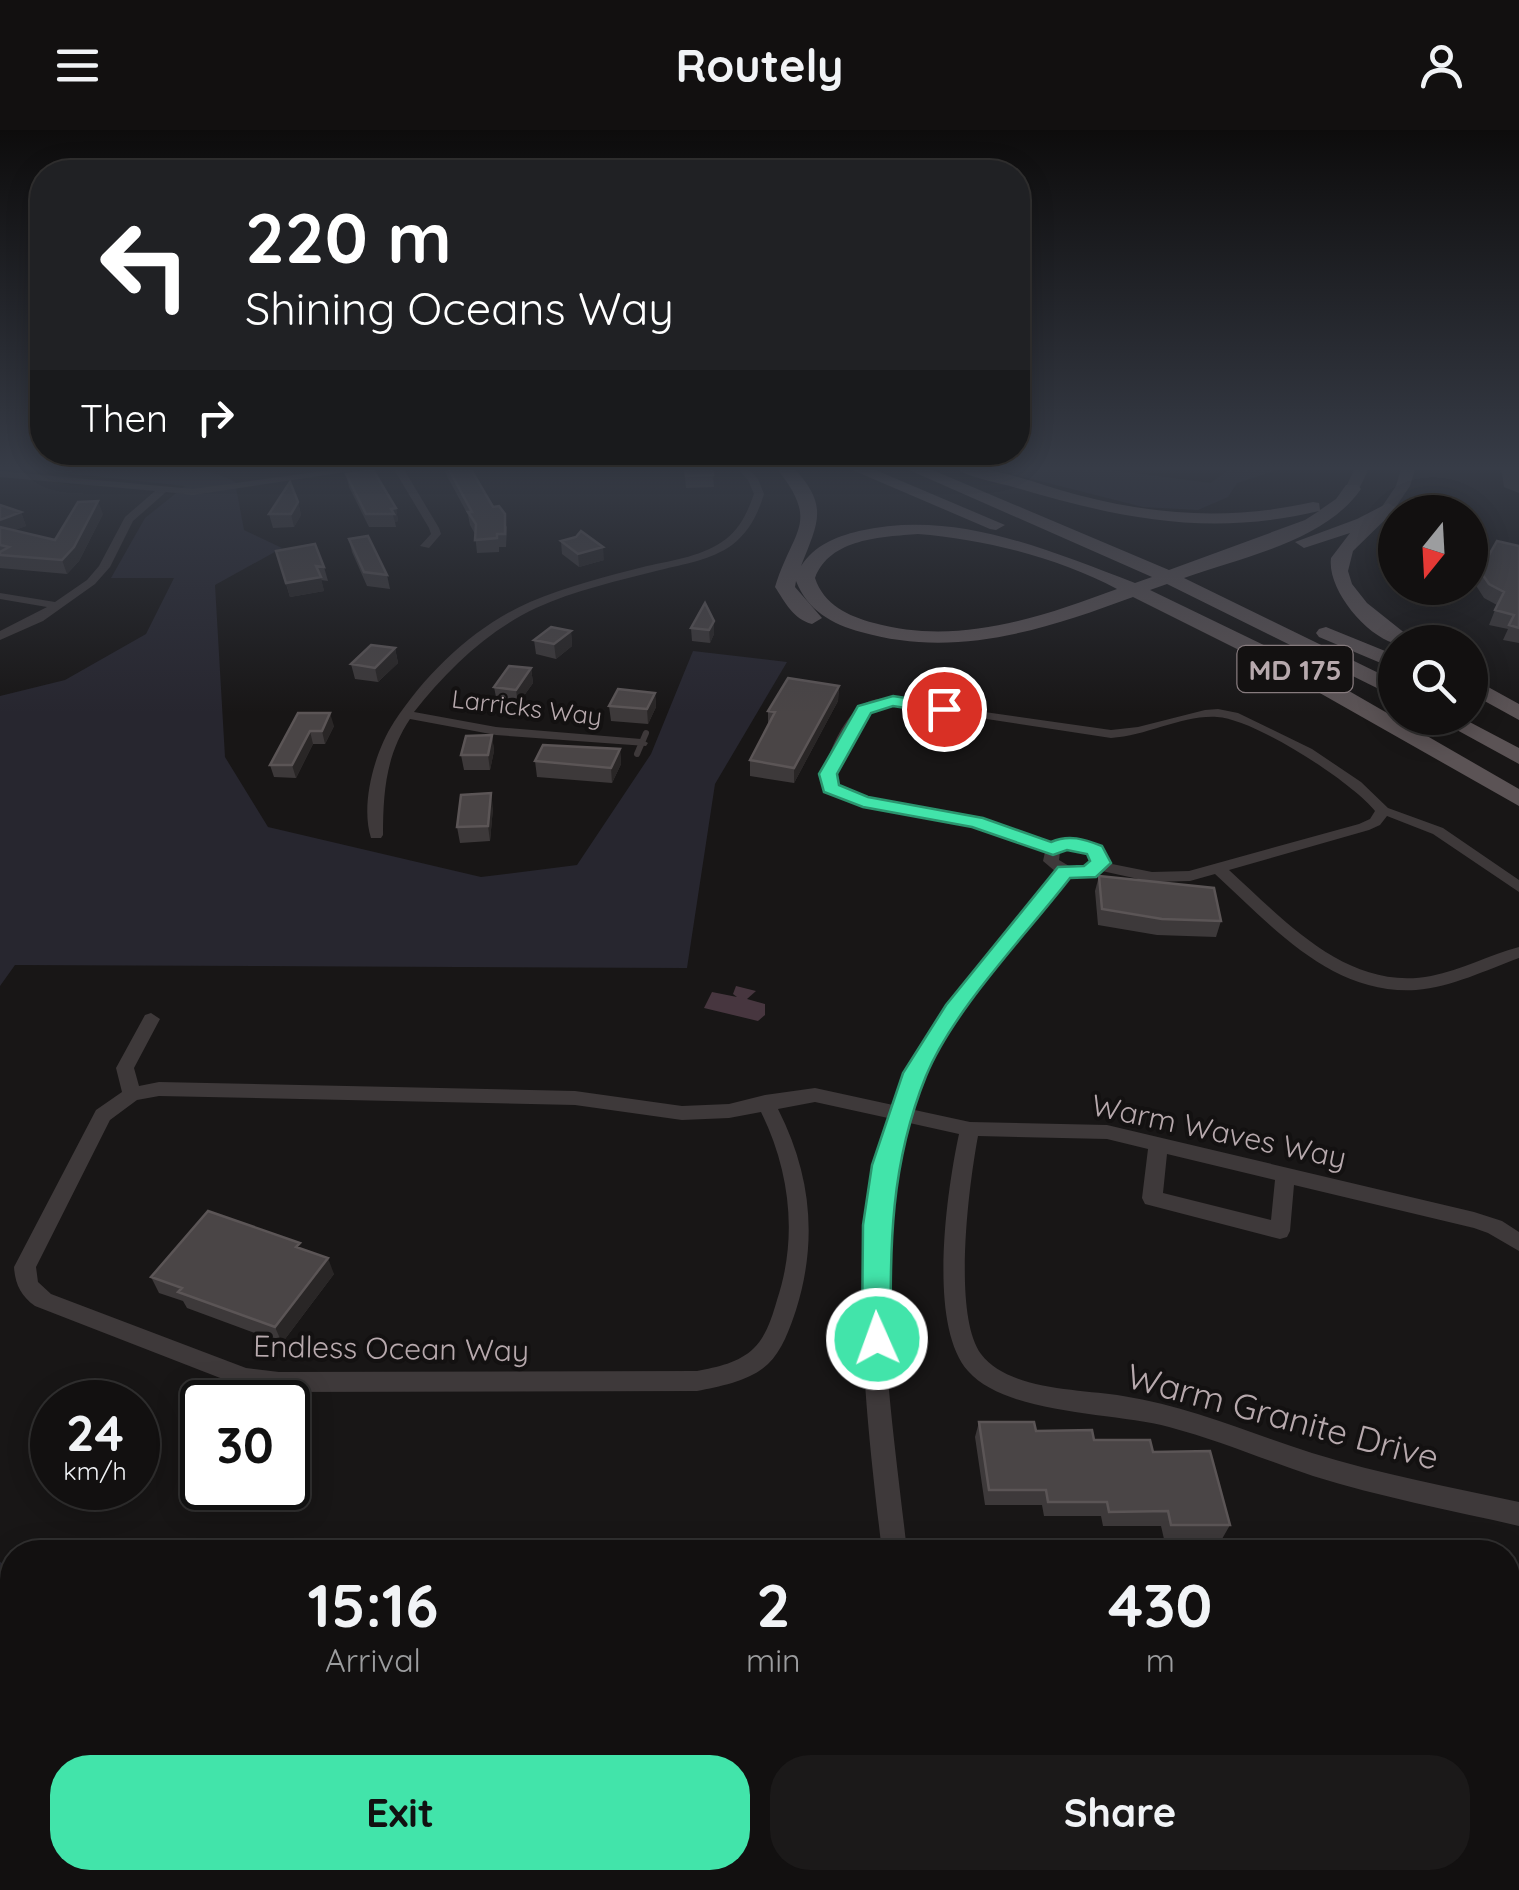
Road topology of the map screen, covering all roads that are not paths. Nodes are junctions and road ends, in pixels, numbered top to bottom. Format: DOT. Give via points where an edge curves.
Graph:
graph roads {
  1 [pos="113,548"];
  2 [pos="719,548"];
  3 [pos="800,548"];
  4 [pos="831,548"];
  5 [pos="1023,548"];
  6 [pos="1047,548"];
  7 [pos="1111,548"];
  8 [pos="1246,548"];
  9 [pos="1293,548"];
  10 [pos="1345,548"];
  11 [pos="1115,581"];
  12 [pos="0,596"];
  13 [pos="1222,596"];
  14 [pos="60,606"];
  15 [pos="1384,625"];
  16 [pos="0,636"];
  17 [pos="1378,656"];
  18 [pos="1378,681"];
  19 [pos="1488,696"];
  20 [pos="1488,704"];
  21 [pos="406,714"];
  22 [pos="1519,716"];
  23 [pos="1378,717"];
  24 [pos="1409,735"];
  25 [pos="1410,735"];
  26 [pos="1478,735"];
  27 [pos="641,743"];
  28 [pos="1519,757"];
  29 [pos="1519,799"];
  30 [pos="1383,811"];
  31 [pos="1519,813"];
  32 [pos="376,835"];
  33 [pos="1053,850"];
  34 [pos="1099,866"];
  35 [pos="1220,870"];
  36 [pos="1065,872"];
  37 [pos="1519,887"];
  38 [pos="1519,952"];
  39 [pos="150,1020"];
  40 [pos="132,1094"];
  41 [pos="765,1102"];
  42 [pos="900,1111"];
  43 [pos="970,1129"];
  44 [pos="1158,1144"];
  45 [pos="1284,1175"];
  46 [pos="1519,1244"];
  47 [pos="1519,1514"];
  48 [pos="893,1540"];
  1 -- 14 [label="street" via="98,575"];
  2 -- 21 [label="street" via="523,609 454,661"];
  3 -- 9 [label="main road" via="785,587 798,606 822,626 914,650 993,647 1065,630"];
  4 -- 8 [label="main road" via="805,578 814,600 861,626 924,638 994,634 1050,621"];
  5 -- 11 [label="main road"];
  6 -- 11 [label="main road, MD 175"];
  7 -- 13 [label="main road, MD 175"];
  10 -- 15 [label="main road" via="1339,572 1348,592"];
  11 -- 23 [label="main road, MD 175"];
  12 -- 14 [label="street"];
  13 -- 17 [label="main road"];
  13 -- 18 [label="main road, MD 175"];
  14 -- 16 [label="street"];
  19 -- 22 [label="main road"];
  20 -- 22 [label="main road"];
  21 -- 27 [label="street, Larricks Way"];
  21 -- 32 [label="street" via="381,765"];
  24 -- 31 [label="main road"];
  25 -- 29 [label="main road, MD 175"];
  26 -- 28 [label="main road"];
  30 -- 33 [label="street" via="1363,788 1255,722 1221,713 1111,734 906,703 880,702 858,714 828,774 830,788 846,798 976,822"];
  30 -- 35 [label="street" via="1364,827"];
  30 -- 37 [label="street" via="1420,820"];
  33 -- 34 [label="street" via="1086,846 1100,855"];
  33 -- 36 [label="street" via="1050,861"];
  34 -- 35 [label="street" via="1152,878"];
  34 -- 36 [label="street"];
  35 -- 38 [label="street" via="1322,960 1354,974 1417,984"];
  36 -- 42 [label="street" via="954,1010"];
  39 -- 40 [label="street" via="125,1068"];
  40 -- 41 [label="street" via="159,1089 575,1098 682,1114"];
  40 -- 41 [label="street, Endless Ocean Way" via="96,1128 26,1267 31,1292 219,1370 280,1382 696,1381 756,1361 788,1304 801,1232 792,1161"];
  41 -- 42 [label="street" via="815,1095"];
  42 -- 43 [label="street, Warm Waves Way"];
  42 -- 48 [label="street" via="876,1225 875,1279"];
  43 -- 44 [label="street, Warm Waves Way" via="1078,1130"];
  43 -- 47 [label="street, Warm Granite Drive" via="959,1185 956,1277 967,1352 988,1376 1037,1392 1185,1419 1331,1470"];
  44 -- 45 [label="street, Warm Waves Way"];
  44 -- 45 [label="street" via="1152,1198 1280,1231"];
  45 -- 46 [label="street, Warm Waves Way" via="1474,1220"];
}
